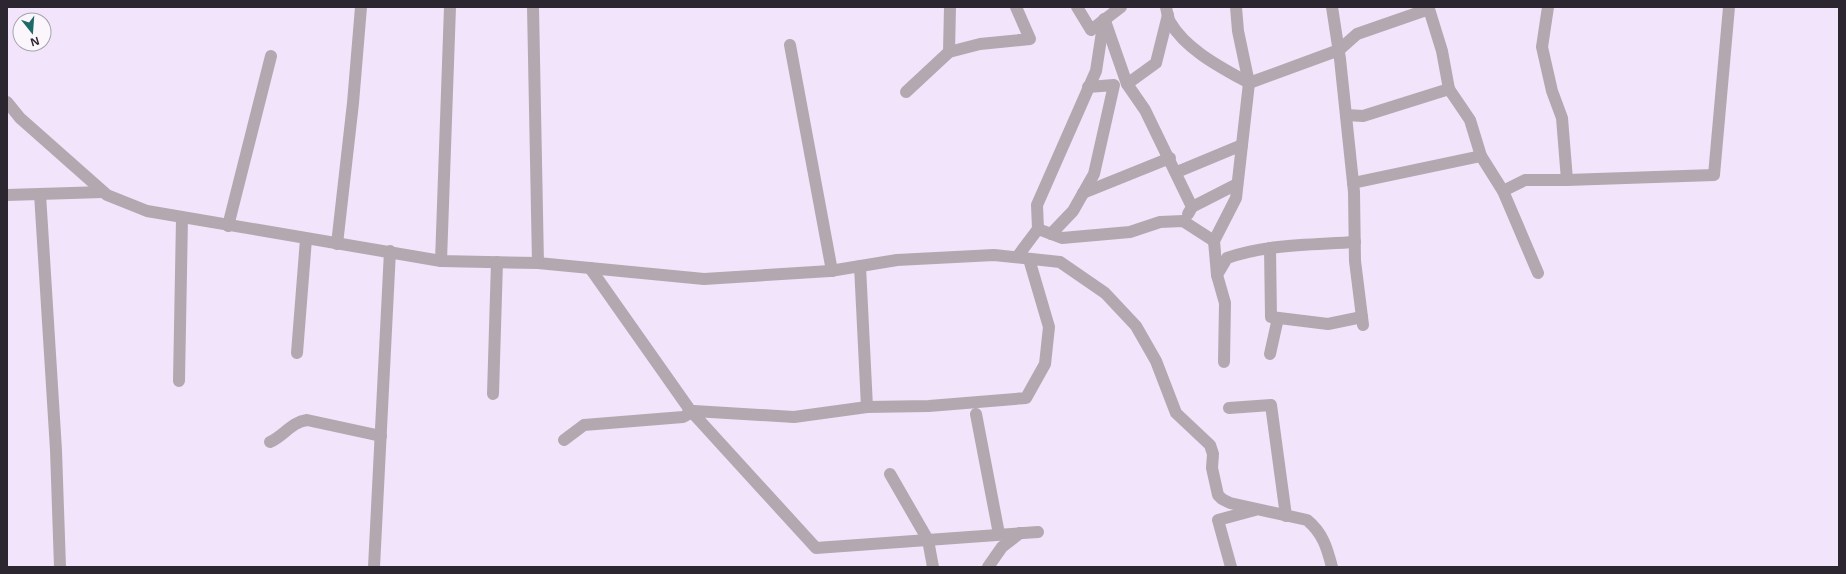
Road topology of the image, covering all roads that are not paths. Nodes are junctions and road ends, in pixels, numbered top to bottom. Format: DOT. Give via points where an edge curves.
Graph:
graph roads {
  1 [pos="361,7"];
  2 [pos="450,7"];
  3 [pos="533,7"];
  4 [pos="950,7"];
  5 [pos="1016,7"];
  6 [pos="1077,7"];
  7 [pos="1121,7"];
  8 [pos="1236,7"];
  9 [pos="1332,7"];
  10 [pos="1548,7"];
  11 [pos="1729,7"];
  12 [pos="1430,8"];
  13 [pos="1167,11"];
  14 [pos="1104,19"];
  15 [pos="790,45"];
  16 [pos="1338,50"];
  17 [pos="949,52"];
  18 [pos="271,56"];
  19 [pos="1127,84"];
  20 [pos="1249,84"];
  21 [pos="1088,87"];
  22 [pos="1449,89"];
  23 [pos="906,92"];
  24 [pos="7,102"];
  25 [pos="1346,115"];
  26 [pos="1242,145"];
  27 [pos="1481,156"];
  28 [pos="1170,158"];
  29 [pos="1176,172"];
  30 [pos="1567,180"];
  31 [pos="1353,183"];
  32 [pos="1237,184"];
  33 [pos="1503,191"];
  34 [pos="104,192"];
  35 [pos="1083,193"];
  36 [pos="40,194"];
  37 [pos="7,195"];
  38 [pos="1192,207"];
  39 [pos="182,218"];
  40 [pos="1183,222"];
  41 [pos="228,226"];
  42 [pos="1038,229"];
  43 [pos="1051,234"];
  44 [pos="306,240"];
  45 [pos="1214,242"];
  46 [pos="1355,242"];
  47 [pos="337,244"];
  48 [pos="1270,248"];
  49 [pos="390,251"];
  50 [pos="1023,258"];
  51 [pos="441,261"];
  52 [pos="497,262"];
  53 [pos="538,263"];
  54 [pos="860,266"];
  55 [pos="590,268"];
  56 [pos="832,270"];
  57 [pos="1538,272"];
  58 [pos="1217,275"];
  59 [pos="1278,318"];
  60 [pos="297,353"];
  61 [pos="1270,354"];
  62 [pos="1224,362"];
  63 [pos="179,381"];
  64 [pos="493,394"];
  65 [pos="867,407"];
  66 [pos="1229,408"];
  67 [pos="692,412"];
  68 [pos="976,414"];
  69 [pos="380,436"];
  70 [pos="564,440"];
  71 [pos="270,442"];
  72 [pos="890,474"];
  73 [pos="1258,510"];
  74 [pos="1286,516"];
  75 [pos="1038,532"];
  76 [pos="1020,533"];
  77 [pos="999,534"];
  78 [pos="928,540"];
  79 [pos="60,567"];
  80 [pos="374,567"];
  81 [pos="933,567"];
  82 [pos="988,567"];
  83 [pos="1231,567"];
  84 [pos="1332,567"];
  1 -- 47 [label="street"];
  2 -- 51 [label="street"];
  3 -- 53 [label="street"];
  4 -- 17 [label="street"];
  5 -- 17 [label="street" via="1030,39 980,44"];
  6 -- 14 [label="street" via="1091,30"];
  7 -- 14 [label="street"];
  8 -- 20 [label="street" via="1238,31"];
  9 -- 16 [label="street"];
  10 -- 30 [label="street" via="1542,47 1552,91 1562,118"];
  11 -- 30 [label="street" via="1714,175"];
  12 -- 16 [label="street" via="1357,34"];
  12 -- 22 [label="street"];
  13 -- 19 [label="street" via="1156,63"];
  13 -- 20 [label="street" via="1170,22 1187,43"];
  14 -- 19 [label="street"];
  14 -- 21 [label="street" via="1096,71"];
  15 -- 56 [label="street"];
  16 -- 20 [label="street"];
  16 -- 25 [label="street"];
  17 -- 23 [label="street"];
  18 -- 41 [label="street"];
  19 -- 28 [label="street" via="1145,110"];
  20 -- 26 [label="street"];
  21 -- 35 [label="street" via="1114,85 1094,174"];
  21 -- 42 [label="street" via="1038,205"];
  22 -- 25 [label="street" via="1363,116"];
  22 -- 27 [label="street" via="1470,120"];
  24 -- 34 [label="street" via="20,118"];
  25 -- 31 [label="street"];
  26 -- 29 [label="street"];
  26 -- 32 [label="street"];
  27 -- 31 [label="street"];
  27 -- 33 [label="street"];
  28 -- 29 [label="street"];
  28 -- 35 [label="street"];
  29 -- 38 [label="street"];
  30 -- 33 [label="street" via="1525,180"];
  31 -- 46 [label="street"];
  32 -- 38 [label="street"];
  32 -- 45 [label="street" via="1236,198"];
  33 -- 57 [label="street"];
  34 -- 36 [label="street"];
  34 -- 39 [label="street" via="147,211"];
  35 -- 43 [label="street" via="1073,211"];
  36 -- 37 [label="street"];
  36 -- 79 [label="street" via="56,450"];
  38 -- 40 [label="street"];
  39 -- 41 [label="street"];
  39 -- 63 [label="street"];
  40 -- 43 [label="street" via="1160,222 1130,232 1062,238"];
  40 -- 45 [label="street"];
  41 -- 44 [label="street"];
  42 -- 43 [label="street"];
  42 -- 50 [label="street"];
  44 -- 47 [label="street"];
  44 -- 60 [label="street"];
  45 -- 58 [label="street"];
  46 -- 48 [label="street"];
  46 -- 59 [label="street" via="1363,321 1328,324"];
  47 -- 49 [label="street"];
  48 -- 58 [label="street" via="1227,258"];
  48 -- 59 [label="street" via="1271,318"];
  49 -- 51 [label="street"];
  49 -- 69 [label="street"];
  50 -- 54 [label="street" via="994,255 897,260"];
  50 -- 65 [label="street" via="1049,327 1045,364 1026,398 929,406"];
  50 -- 73 [label="street" via="1060,262 1105,293 1136,326 1156,361 1176,413 1210,444 1218,495 1230,503"];
  51 -- 52 [label="street"];
  52 -- 53 [label="street"];
  52 -- 64 [label="street"];
  53 -- 55 [label="street"];
  54 -- 56 [label="street"];
  54 -- 65 [label="street"];
  55 -- 56 [label="street" via="704,279"];
  55 -- 67 [label="street"];
  58 -- 62 [label="street" via="1225,303"];
  59 -- 61 [label="street"];
  65 -- 67 [label="street" via="794,417"];
  66 -- 74 [label="street" via="1271,405"];
  67 -- 70 [label="street" via="683,417 584,425"];
  67 -- 78 [label="street" via="816,548"];
  68 -- 77 [label="street"];
  69 -- 71 [label="street" via="307,420 298,421 280,438"];
  69 -- 80 [label="street"];
  72 -- 78 [label="street"];
  73 -- 74 [label="street"];
  73 -- 83 [label="street" via="1218,520"];
  74 -- 84 [label="street" via="1307,520 1314,526 1324,540"];
  75 -- 76 [label="street"];
  76 -- 77 [label="street"];
  76 -- 82 [label="street" via="1002,547"];
  77 -- 78 [label="street"];
  78 -- 81 [label="street"];
}
